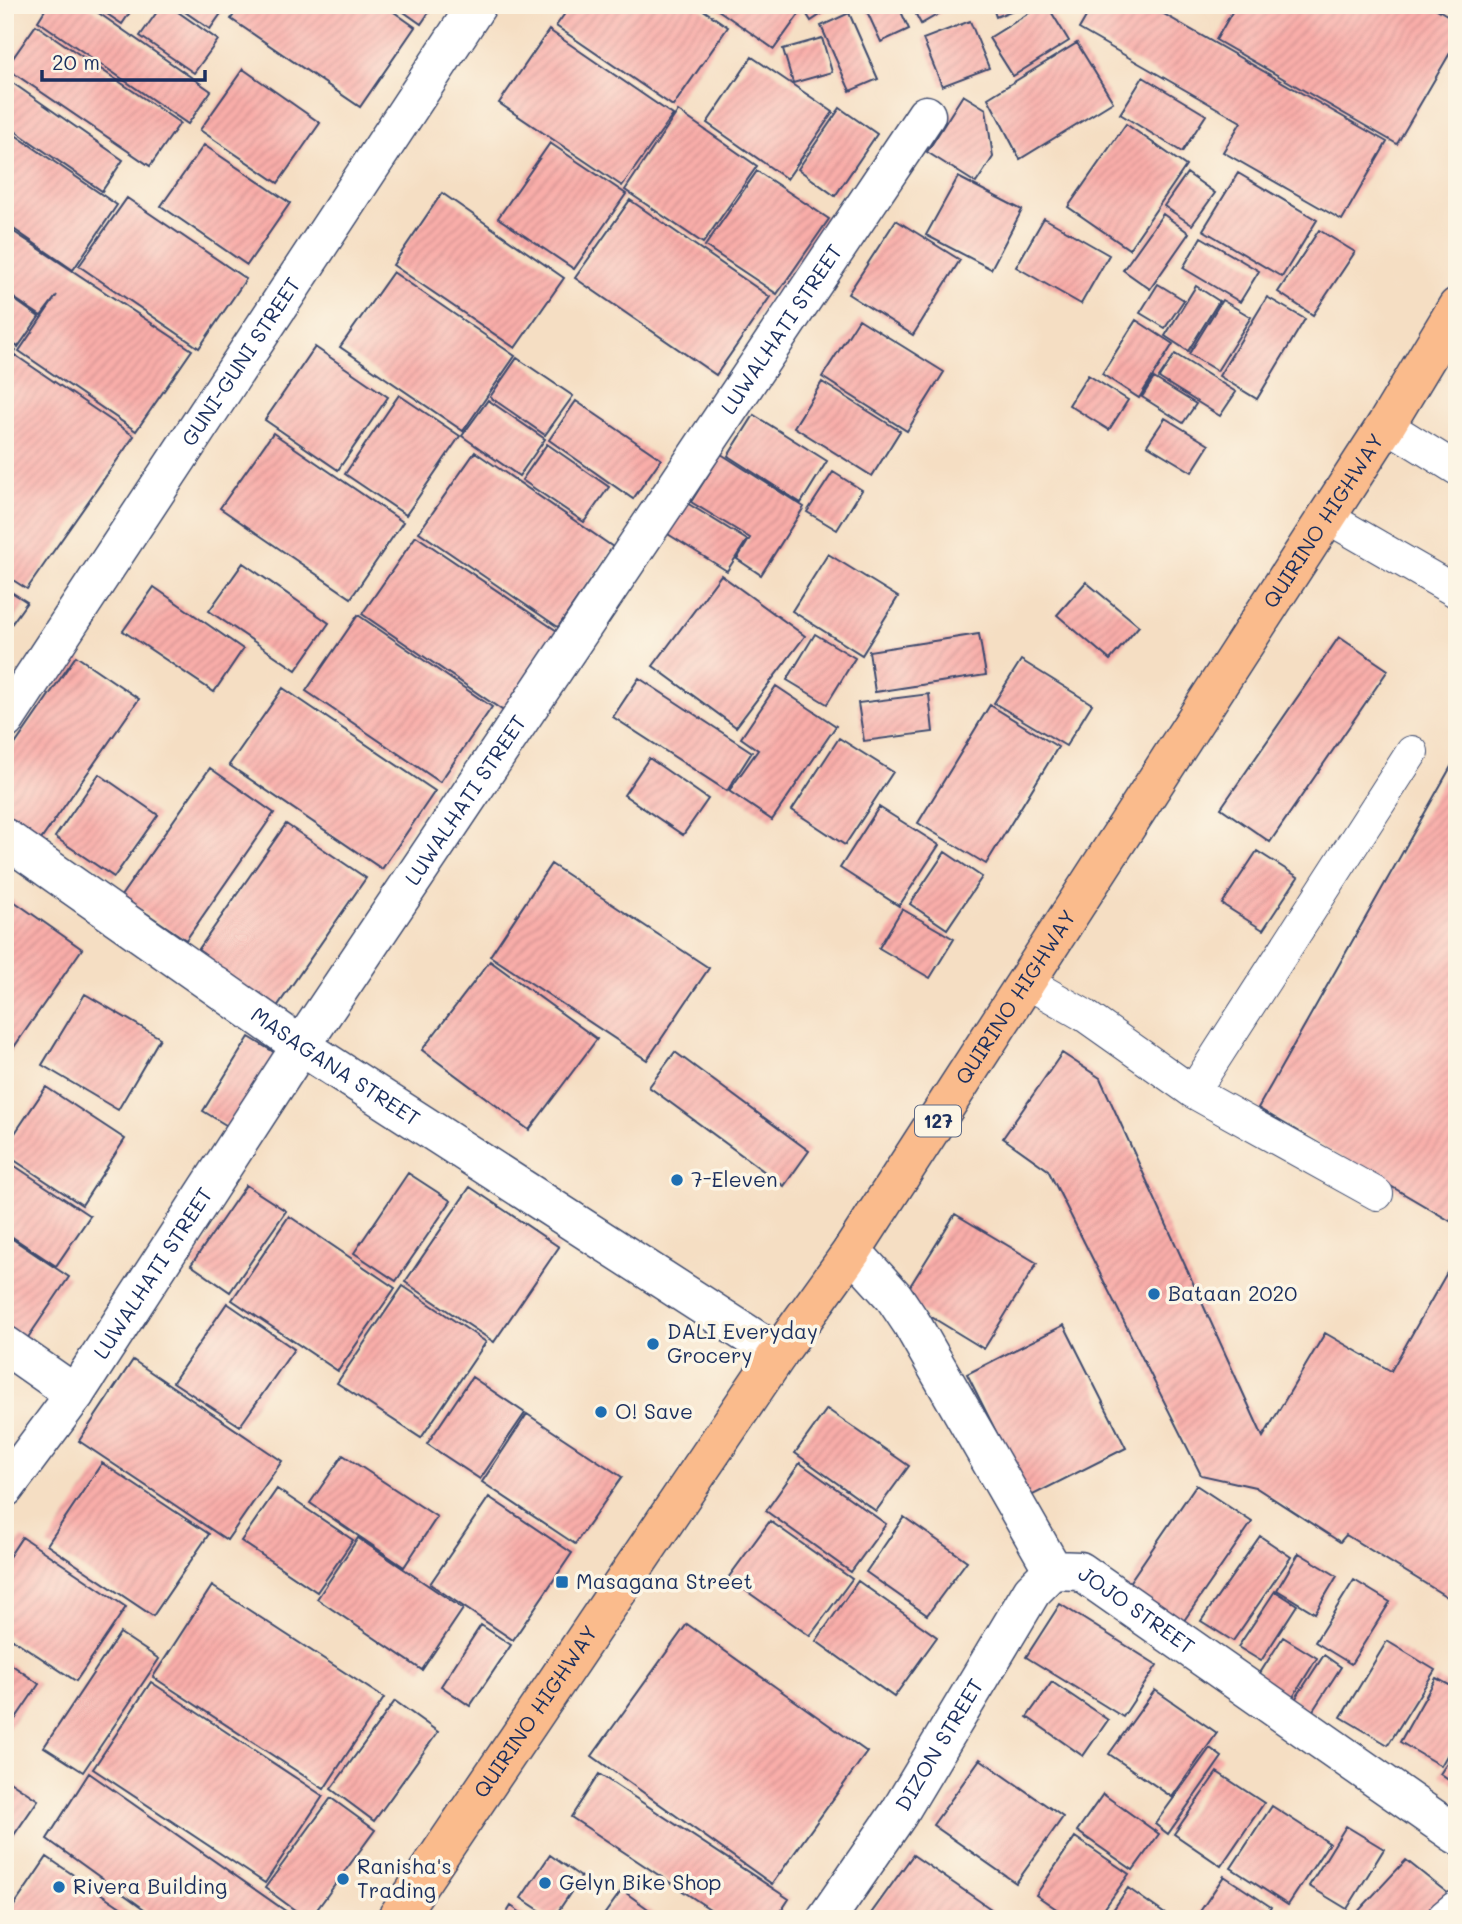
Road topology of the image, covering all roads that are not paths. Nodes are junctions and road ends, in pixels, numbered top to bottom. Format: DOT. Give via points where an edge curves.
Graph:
graph roads {
  1 [pos="477,5"];
  2 [pos="926,115"];
  3 [pos="1457,307"];
  4 [pos="1386,425"];
  5 [pos="1457,469"];
  6 [pos="1325,516"];
  7 [pos="1457,592"];
  8 [pos="5,720"];
  9 [pos="1412,751"];
  10 [pos="5,838"];
  11 [pos="1028,982"];
  12 [pos="301,1045"];
  13 [pos="1193,1092"];
  14 [pos="1377,1194"];
  15 [pos="852,1251"];
  16 [pos="5,1345"];
  17 [pos="778,1354"];
  18 [pos="75,1394"];
  19 [pos="5,1488"];
  20 [pos="1053,1570"];
  21 [pos="1457,1835"];
  22 [pos="1457,1910"];
  23 [pos="396,1919"];
  24 [pos="826,1919"];
  25 [pos="1446,1919"];
  1 -- 8 [label="street, GUNI-GUNI STREET"];
  2 -- 12 [label="street, LUWALHATI STREET"];
  3 -- 4 [label="main road, QUIRINO HIGHWAY / 127"];
  4 -- 5 [label="lane"];
  4 -- 6 [label="main road, QUIRINO HIGHWAY / 127"];
  6 -- 7 [label="lane"];
  6 -- 11 [label="main road, QUIRINO HIGHWAY / 127"];
  9 -- 13 [label="lane"];
  10 -- 12 [label="street, MASAGANA STREET"];
  11 -- 13 [label="lane" via="1084,1015"];
  11 -- 15 [label="main road, QUIRINO HIGHWAY / 127"];
  12 -- 17 [label="street, MASAGANA STREET"];
  12 -- 18 [label="street, LUWALHATI STREET"];
  13 -- 14 [label="lane"];
  15 -- 17 [label="main road, QUIRINO HIGHWAY / 127"];
  15 -- 20 [label="street, JOJO STREET" via="912,1324"];
  16 -- 18 [label="street"];
  17 -- 23 [label="main road, QUIRINO HIGHWAY / 127"];
  18 -- 19 [label="street, LUWALHATI STREET"];
  20 -- 21 [label="street, JOJO STREET" via="1080,1571"];
  20 -- 24 [label="street, DIZON STREET" via="1032,1591 899,1813"];
  22 -- 25 [label="street"];
}
